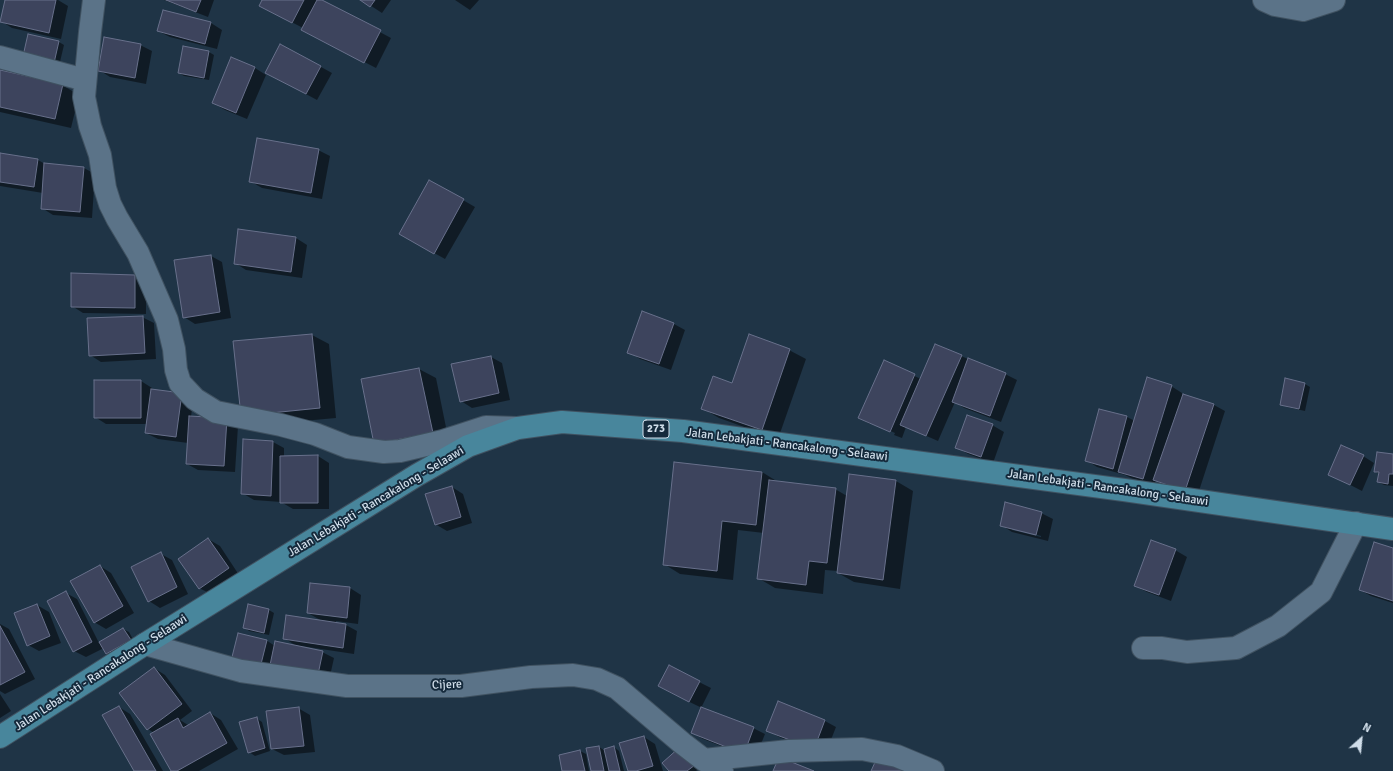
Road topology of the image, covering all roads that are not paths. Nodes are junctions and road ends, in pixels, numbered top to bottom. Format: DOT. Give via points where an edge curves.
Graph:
graph roads {
  1 [pos="94,0"];
  2 [pos="1264,0"];
  3 [pos="1334,0"];
  4 [pos="0,57"];
  5 [pos="85,80"];
  6 [pos="518,428"];
  7 [pos="1356,524"];
  8 [pos="1393,529"];
  9 [pos="145,644"];
  10 [pos="1143,648"];
  11 [pos="0,737"];
  12 [pos="713,765"];
  13 [pos="934,771"];
  1 -- 5 [label="street"];
  2 -- 3 [label="street" via="1275,5 1303,10"];
  4 -- 5 [label="street"];
  5 -- 6 [label="street" via="84,97 87,112 100,155 110,204 138,253 167,320 180,383 195,399 216,412 315,434 348,447 384,452 436,443 486,427"];
  6 -- 7 [label="main road, Jalan Lebakjati - Rancakalong - Selaawi / 273" via="562,422 683,431"];
  6 -- 9 [label="main road, Jalan Lebakjati - Rancakalong - Selaawi / 273" via="468,446 417,475"];
  7 -- 8 [label="main road, Jalan Lebakjati - Rancakalong - Selaawi / 273"];
  7 -- 10 [label="street" via="1321,592 1278,626 1236,648 1187,652"];
  9 -- 11 [label="main road, Jalan Lebakjati - Rancakalong - Selaawi / 273"];
  9 -- 12 [label="street, Cijere" via="241,671 347,686 461,686 531,677 573,675 597,679 618,688 682,743"];
  12 -- 13 [label="street" via="789,750 862,749 897,756"];
}
